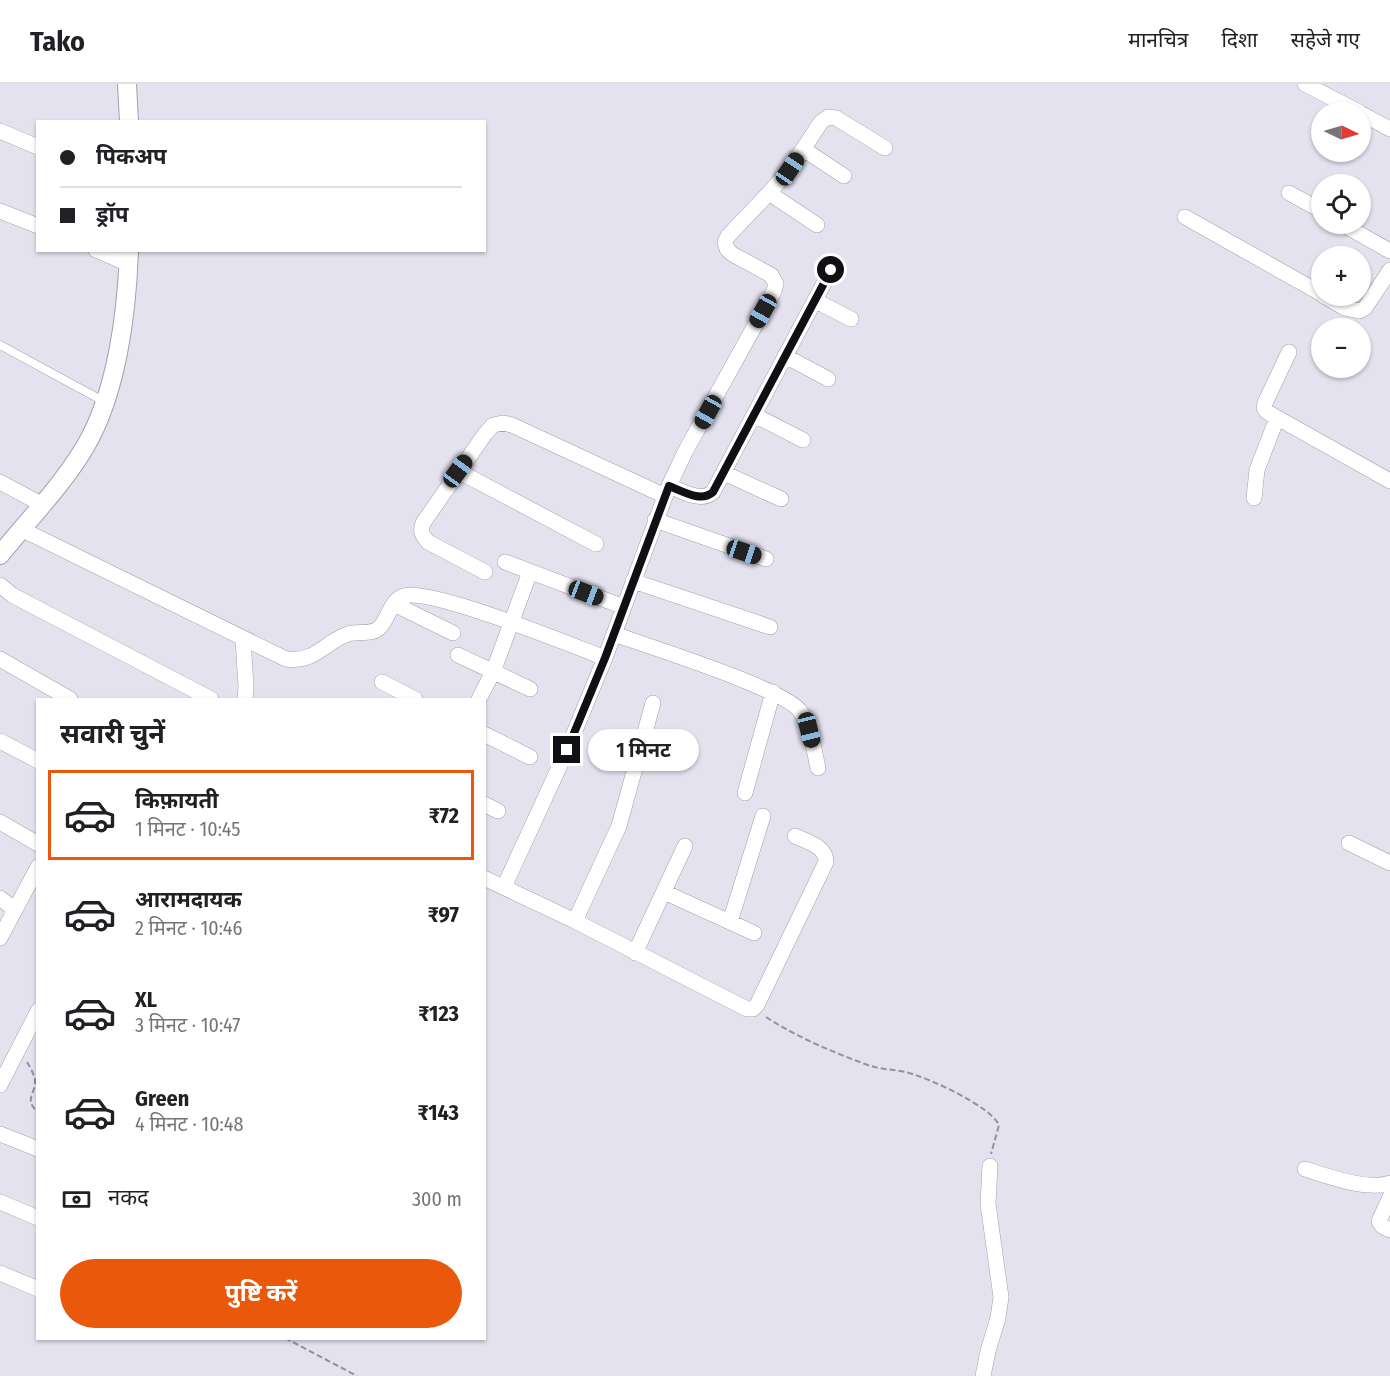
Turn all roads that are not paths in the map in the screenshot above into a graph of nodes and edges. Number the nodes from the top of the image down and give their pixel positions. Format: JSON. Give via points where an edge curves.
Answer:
{"nodes":[{"id":1,"x":127,"y":84,"type":"edge"},
{"id":2,"x":1305,"y":84,"type":"edge"},
{"id":3,"x":1339,"y":102,"type":"edge"},
{"id":4,"x":1371,"y":119,"type":"edge"},
{"id":5,"x":129,"y":120,"type":"edge"},
{"id":6,"x":1390,"y":129,"type":"edge"},
{"id":7,"x":0,"y":131,"type":"edge"},
{"id":8,"x":36,"y":146,"type":"edge"},
{"id":9,"x":885,"y":147,"type":"dead end"},
{"id":10,"x":803,"y":149,"type":"junction"},
{"id":11,"x":844,"y":176,"type":"dead end"},
{"id":12,"x":769,"y":193,"type":"junction"},
{"id":13,"x":1289,"y":193,"type":"dead end"},
{"id":14,"x":1311,"y":206,"type":"edge"},
{"id":15,"x":0,"y":211,"type":"edge"},
{"id":16,"x":1185,"y":217,"type":"dead end"},
{"id":17,"x":36,"y":225,"type":"edge"},
{"id":18,"x":817,"y":225,"type":"dead end"},
{"id":19,"x":1360,"y":234,"type":"edge"},
{"id":20,"x":1390,"y":251,"type":"edge"},
{"id":21,"x":105,"y":252,"type":"edge"},
{"id":22,"x":128,"y":257,"type":"edge"},
{"id":23,"x":831,"y":270,"type":"dead end"},
{"id":24,"x":1387,"y":280,"type":"edge"},
{"id":25,"x":1311,"y":288,"type":"edge"},
{"id":26,"x":1371,"y":300,"type":"edge"},
{"id":27,"x":816,"y":301,"type":"junction"},
{"id":28,"x":1342,"y":306,"type":"edge"},
{"id":29,"x":1367,"y":306,"type":"edge"},
{"id":30,"x":851,"y":319,"type":"dead end"},
{"id":31,"x":0,"y":345,"type":"edge"},
{"id":32,"x":1289,"y":352,"type":"dead end"},
{"id":33,"x":785,"y":356,"type":"junction"},
{"id":34,"x":828,"y":379,"type":"dead end"},
{"id":35,"x":105,"y":402,"type":"junction"},
{"id":36,"x":754,"y":416,"type":"junction"},
{"id":37,"x":1277,"y":418,"type":"junction"},
{"id":38,"x":803,"y":440,"type":"dead end"},
{"id":39,"x":458,"y":471,"type":"junction"},
{"id":40,"x":724,"y":473,"type":"junction"},
{"id":41,"x":1390,"y":481,"type":"edge"},
{"id":42,"x":0,"y":483,"type":"edge"},
{"id":43,"x":667,"y":491,"type":"junction"},
{"id":44,"x":1254,"y":498,"type":"dead end"},
{"id":45,"x":781,"y":499,"type":"dead end"},
{"id":46,"x":44,"y":505,"type":"junction"},
{"id":47,"x":655,"y":520,"type":"junction"},
{"id":48,"x":21,"y":529,"type":"junction"},
{"id":49,"x":596,"y":544,"type":"dead end"},
{"id":50,"x":0,"y":555,"type":"edge"},
{"id":51,"x":766,"y":559,"type":"dead end"},
{"id":52,"x":505,"y":562,"type":"dead end"},
{"id":53,"x":485,"y":572,"type":"dead end"},
{"id":54,"x":530,"y":572,"type":"junction"},
{"id":55,"x":633,"y":581,"type":"junction"},
{"id":56,"x":0,"y":585,"type":"edge"},
{"id":57,"x":394,"y":604,"type":"junction"},
{"id":58,"x":624,"y":607,"type":"junction"},
{"id":59,"x":511,"y":623,"type":"junction"},
{"id":60,"x":770,"y":627,"type":"dead end"},
{"id":61,"x":453,"y":633,"type":"dead end"},
{"id":62,"x":614,"y":634,"type":"junction"},
{"id":63,"x":243,"y":638,"type":"junction"},
{"id":64,"x":458,"y":655,"type":"dead end"},
{"id":65,"x":605,"y":658,"type":"junction"},
{"id":66,"x":2,"y":665,"type":"edge"},
{"id":67,"x":493,"y":672,"type":"junction"},
{"id":68,"x":382,"y":682,"type":"dead end"},
{"id":69,"x":530,"y":689,"type":"dead end"},
{"id":70,"x":773,"y":693,"type":"junction"},
{"id":71,"x":68,"y":698,"type":"edge"},
{"id":72,"x":209,"y":698,"type":"edge"},
{"id":73,"x":245,"y":698,"type":"edge"},
{"id":74,"x":413,"y":698,"type":"edge"},
{"id":75,"x":480,"y":698,"type":"edge"},
{"id":76,"x":653,"y":703,"type":"dead end"},
{"id":77,"x":486,"y":735,"type":"edge"},
{"id":78,"x":0,"y":741,"type":"edge"},
{"id":79,"x":530,"y":757,"type":"dead end"},
{"id":80,"x":36,"y":760,"type":"edge"},
{"id":81,"x":818,"y":768,"type":"dead end"},
{"id":82,"x":745,"y":793,"type":"dead end"},
{"id":83,"x":763,"y":816,"type":"dead end"},
{"id":84,"x":0,"y":822,"type":"edge"},
{"id":85,"x":795,"y":836,"type":"dead end"},
{"id":86,"x":36,"y":843,"type":"edge"},
{"id":87,"x":1349,"y":843,"type":"dead end"},
{"id":88,"x":686,"y":846,"type":"dead end"},
{"id":89,"x":1390,"y":863,"type":"edge"},
{"id":90,"x":36,"y":871,"type":"edge"},
{"id":91,"x":486,"y":879,"type":"edge"},
{"id":92,"x":504,"y":887,"type":"junction"},
{"id":93,"x":664,"y":892,"type":"junction"},
{"id":94,"x":0,"y":898,"type":"edge"},
{"id":95,"x":15,"y":909,"type":"junction"},
{"id":96,"x":575,"y":921,"type":"junction"},
{"id":97,"x":730,"y":922,"type":"junction"},
{"id":98,"x":754,"y":933,"type":"dead end"},
{"id":99,"x":0,"y":938,"type":"edge"},
{"id":100,"x":635,"y":952,"type":"junction"},
{"id":101,"x":36,"y":1015,"type":"edge"},
{"id":102,"x":0,"y":1085,"type":"edge"},
{"id":103,"x":0,"y":1134,"type":"edge"},
{"id":104,"x":36,"y":1148,"type":"edge"},
{"id":105,"x":990,"y":1166,"type":"dead end"},
{"id":106,"x":1305,"y":1169,"type":"dead end"},
{"id":107,"x":1390,"y":1183,"type":"edge"},
{"id":108,"x":1390,"y":1197,"type":"edge"},
{"id":109,"x":0,"y":1202,"type":"edge"},
{"id":110,"x":36,"y":1217,"type":"edge"},
{"id":111,"x":1390,"y":1230,"type":"edge"},
{"id":112,"x":0,"y":1274,"type":"edge"},
{"id":113,"x":36,"y":1288,"type":"edge"},
{"id":114,"x":983,"y":1376,"type":"edge"}],
"edges":[{"from":1,"to":5,"type":"street"},
{"from":2,"to":3,"type":"street"},
{"from":4,"to":6,"type":"street"},
{"from":7,"to":8,"type":"street"},
{"from":9,"to":10,"type":"street","via":[[828,117]]},
{"from":10,"to":11,"type":"street"},
{"from":10,"to":12,"type":"street"},
{"from":12,"to":18,"type":"street"},
{"from":12,"to":43,"type":"street","via":[[725,242],[732,254],[771,275],[776,284],[774,291]]},
{"from":13,"to":14,"type":"street"},
{"from":15,"to":17,"type":"street"},
{"from":16,"to":25,"type":"street"},
{"from":19,"to":20,"type":"street"},
{"from":21,"to":22,"type":"street"},
{"from":22,"to":35,"type":"street","via":[[126,305]]},
{"from":23,"to":27,"type":"street"},
{"from":24,"to":26,"type":"street"},
{"from":27,"to":30,"type":"street"},
{"from":27,"to":33,"type":"street"},
{"from":28,"to":29,"type":"street","via":[[1359,311]]},
{"from":31,"to":35,"type":"lane"},
{"from":32,"to":37,"type":"street","via":[[1264,408]]},
{"from":33,"to":34,"type":"street"},
{"from":33,"to":36,"type":"street"},
{"from":35,"to":46,"type":"street","via":[[87,445]]},
{"from":36,"to":38,"type":"street"},
{"from":36,"to":40,"type":"street"},
{"from":37,"to":41,"type":"street"},
{"from":37,"to":44,"type":"street","via":[[1257,470]]},
{"from":39,"to":43,"type":"street","via":[[493,425],[503,423]]},
{"from":39,"to":49,"type":"street"},
{"from":39,"to":53,"type":"street","via":[[421,530],[422,536]]},
{"from":40,"to":43,"type":"street","via":[[708,496]]},
{"from":40,"to":45,"type":"street"},
{"from":42,"to":46,"type":"street"},
{"from":43,"to":47,"type":"street"},
{"from":46,"to":48,"type":"street"},
{"from":47,"to":51,"type":"street"},
{"from":47,"to":55,"type":"street"},
{"from":48,"to":50,"type":"street"},
{"from":48,"to":63,"type":"street"},
{"from":52,"to":54,"type":"street"},
{"from":54,"to":58,"type":"street"},
{"from":54,"to":59,"type":"street"},
{"from":55,"to":58,"type":"street"},
{"from":55,"to":60,"type":"street"},
{"from":56,"to":72,"type":"street","via":[[12,595]]},
{"from":57,"to":59,"type":"street","via":[[405,595],[426,596]]},
{"from":57,"to":61,"type":"street"},
{"from":57,"to":63,"type":"street","via":[[373,632],[346,635],[302,659],[286,659]]},
{"from":58,"to":62,"type":"street"},
{"from":59,"to":65,"type":"street"},
{"from":59,"to":67,"type":"street"},
{"from":62,"to":65,"type":"street"},
{"from":62,"to":70,"type":"street"},
{"from":63,"to":73,"type":"street"},
{"from":64,"to":67,"type":"street"},
{"from":65,"to":92,"type":"street"},
{"from":66,"to":71,"type":"street"},
{"from":67,"to":69,"type":"street"},
{"from":67,"to":75,"type":"street"},
{"from":68,"to":74,"type":"street"},
{"from":70,"to":81,"type":"street","via":[[801,711]]},
{"from":70,"to":82,"type":"street"},
{"from":76,"to":96,"type":"street","via":[[619,826]]},
{"from":77,"to":79,"type":"street"},
{"from":78,"to":80,"type":"street"},
{"from":83,"to":97,"type":"street"},
{"from":84,"to":86,"type":"street"},
{"from":85,"to":100,"type":"street","via":[[822,849],[826,862],[753,1009]]},
{"from":87,"to":89,"type":"street"},
{"from":88,"to":93,"type":"street"},
{"from":90,"to":95,"type":"street"},
{"from":91,"to":92,"type":"street"},
{"from":92,"to":96,"type":"street"},
{"from":93,"to":97,"type":"street"},
{"from":93,"to":100,"type":"street"},
{"from":94,"to":95,"type":"street"},
{"from":95,"to":99,"type":"street"},
{"from":96,"to":100,"type":"street"},
{"from":97,"to":98,"type":"street"},
{"from":101,"to":102,"type":"street"},
{"from":103,"to":104,"type":"street"},
{"from":105,"to":114,"type":"street","via":[[988,1204],[1001,1297]]},
{"from":106,"to":107,"type":"street","via":[[1376,1186]]},
{"from":108,"to":111,"type":"street","via":[[1379,1221]]},
{"from":109,"to":110,"type":"street"},
{"from":112,"to":113,"type":"street"}]}
